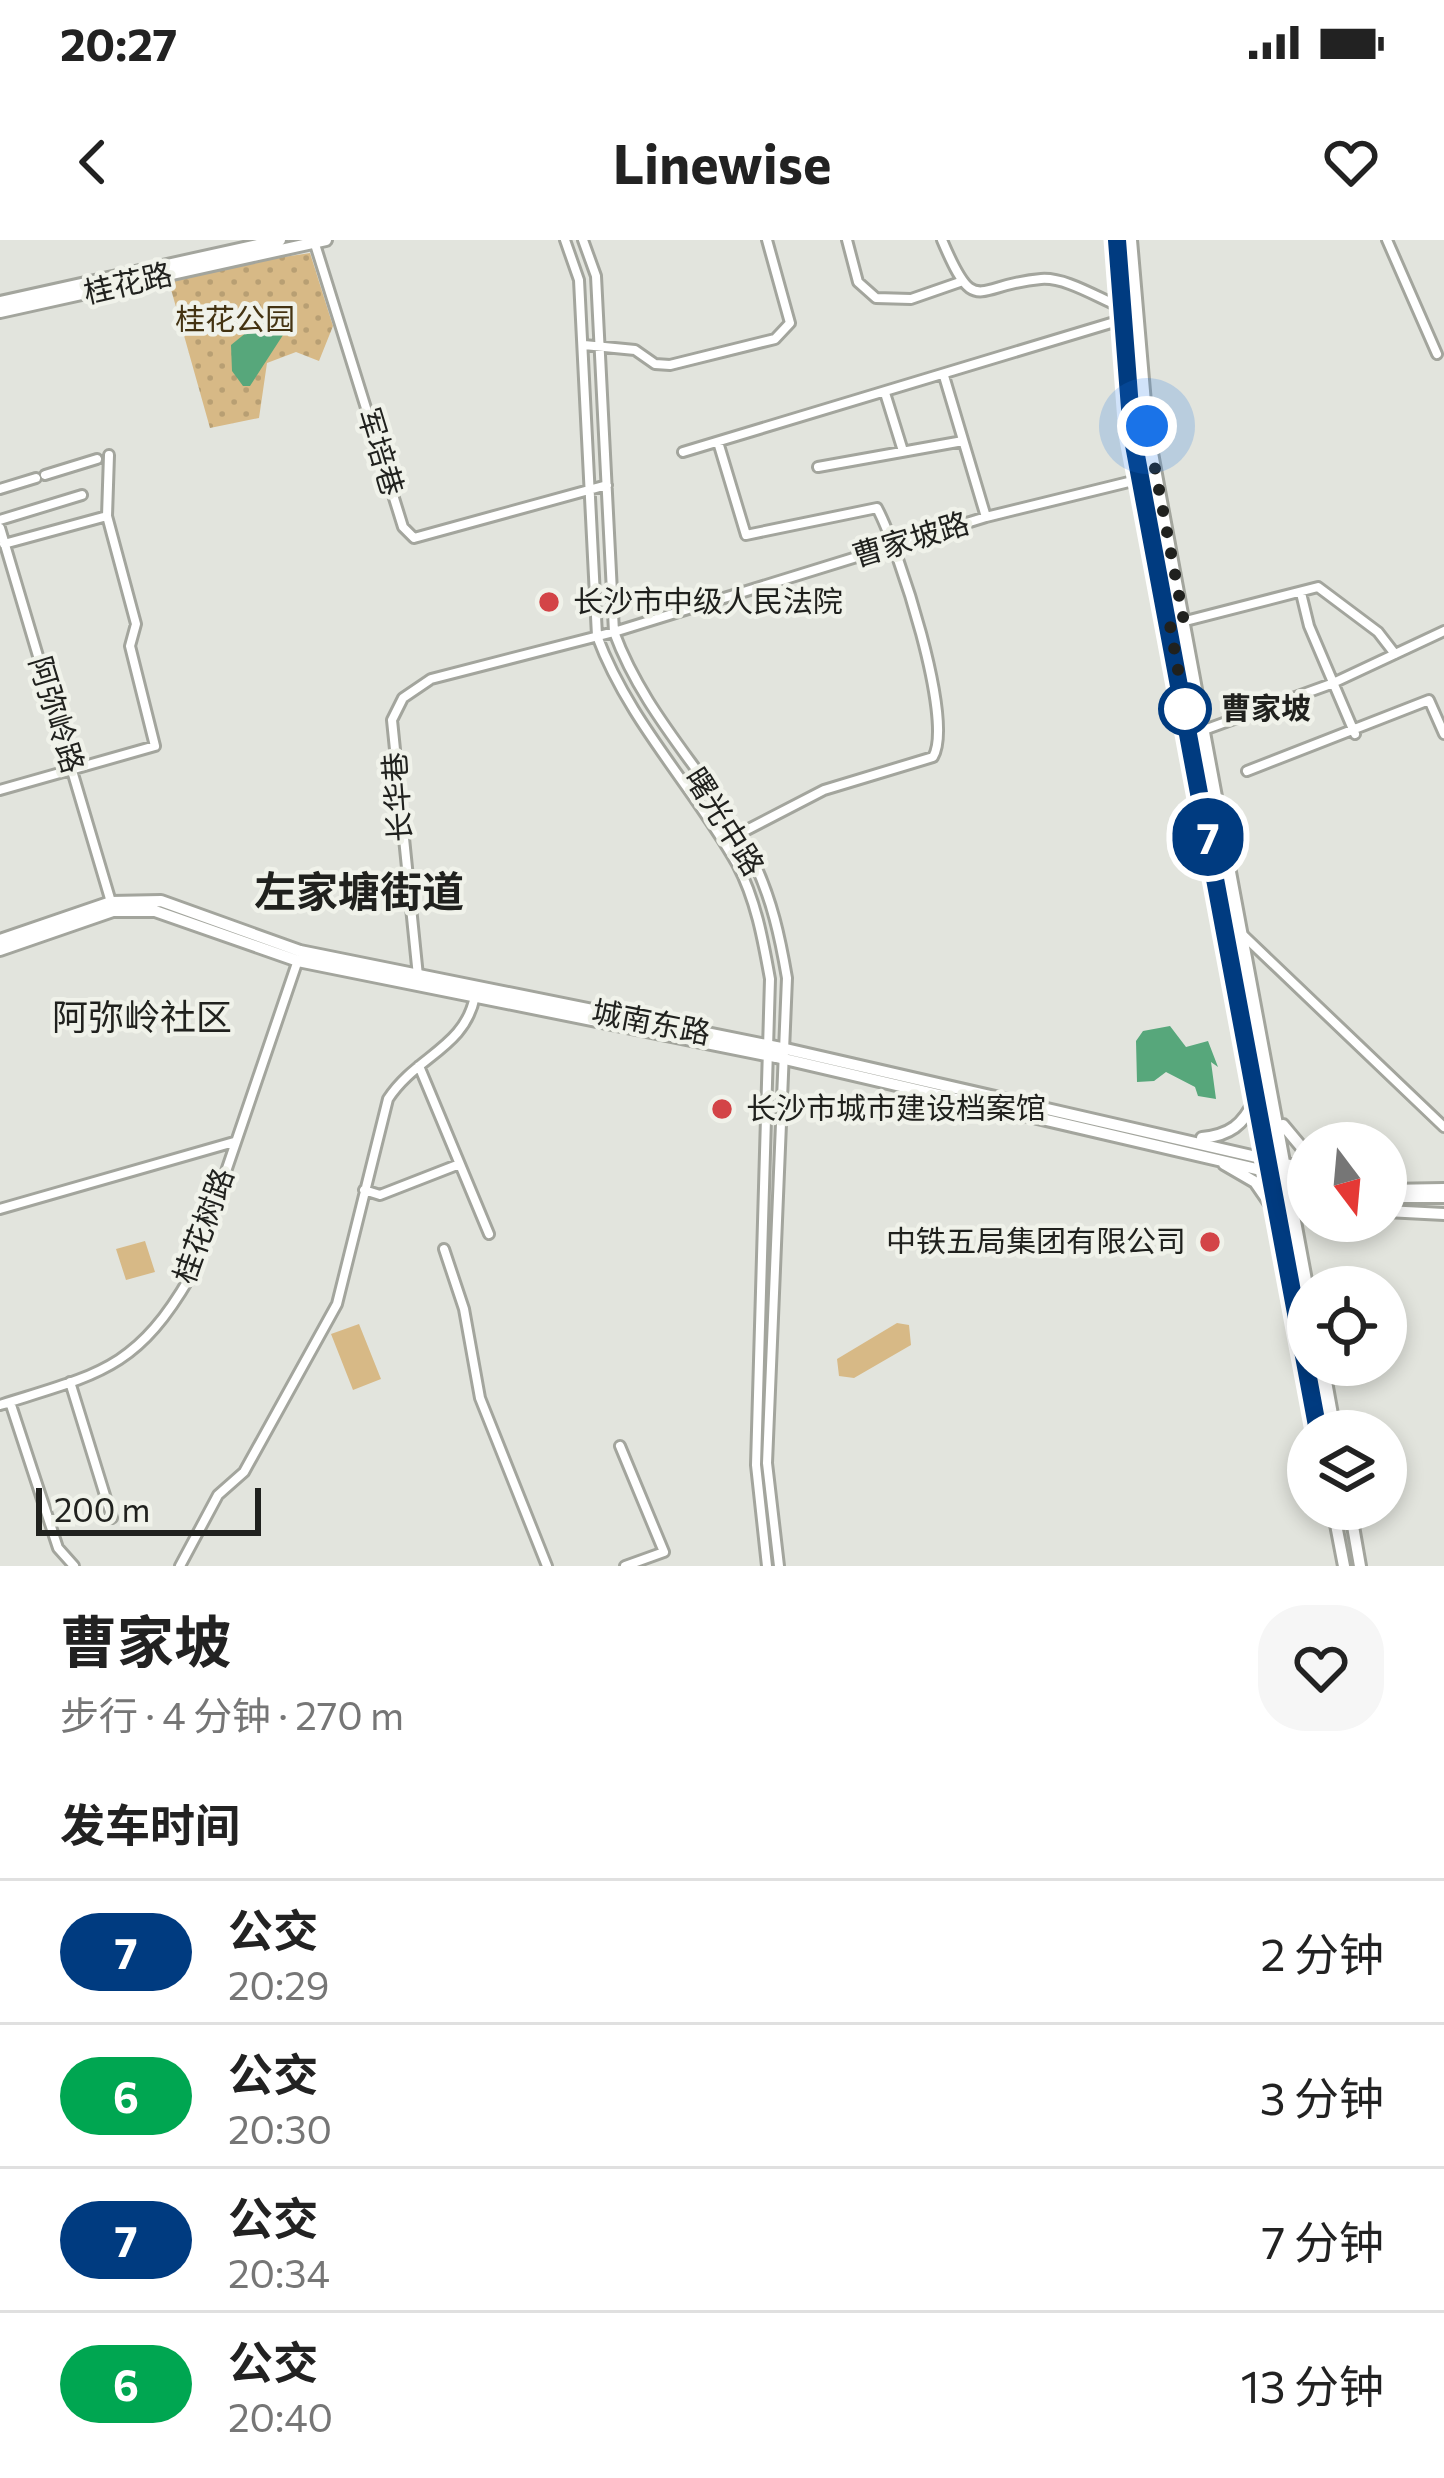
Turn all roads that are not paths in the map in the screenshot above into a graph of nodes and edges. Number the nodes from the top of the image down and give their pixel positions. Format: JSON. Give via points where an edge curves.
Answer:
{"nodes":[{"id":1,"x":280,"y":240,"type":"edge"},
{"id":2,"x":565,"y":240,"type":"edge"},
{"id":3,"x":583,"y":240,"type":"edge"},
{"id":4,"x":767,"y":240,"type":"edge"},
{"id":5,"x":847,"y":240,"type":"edge"},
{"id":6,"x":942,"y":240,"type":"edge"},
{"id":7,"x":1117,"y":240,"type":"edge"},
{"id":8,"x":1131,"y":240,"type":"edge"},
{"id":9,"x":1387,"y":240,"type":"edge"},
{"id":10,"x":318,"y":241,"type":"edge"},
{"id":11,"x":960,"y":282,"type":"junction"},
{"id":12,"x":0,"y":302,"type":"edge"},
{"id":13,"x":0,"y":312,"type":"edge"},
{"id":14,"x":1121,"y":314,"type":"junction"},
{"id":15,"x":584,"y":345,"type":"junction"},
{"id":16,"x":601,"y":346,"type":"junction"},
{"id":17,"x":1437,"y":354,"type":"dead end"},
{"id":18,"x":944,"y":376,"type":"junction"},
{"id":19,"x":885,"y":393,"type":"junction"},
{"id":20,"x":963,"y":441,"type":"junction"},
{"id":21,"x":718,"y":442,"type":"junction"},
{"id":22,"x":903,"y":451,"type":"junction"},
{"id":23,"x":683,"y":452,"type":"dead end"},
{"id":24,"x":109,"y":455,"type":"dead end"},
{"id":25,"x":97,"y":459,"type":"dead end"},
{"id":26,"x":818,"y":467,"type":"dead end"},
{"id":27,"x":1141,"y":479,"type":"junction"},
{"id":28,"x":607,"y":485,"type":"junction"},
{"id":29,"x":107,"y":487,"type":"junction"},
{"id":30,"x":0,"y":489,"type":"edge"},
{"id":31,"x":590,"y":490,"type":"junction"},
{"id":32,"x":107,"y":516,"type":"junction"},
{"id":33,"x":986,"y":517,"type":"junction"},
{"id":34,"x":0,"y":524,"type":"edge"},
{"id":35,"x":2,"y":545,"type":"edge"},
{"id":36,"x":893,"y":545,"type":"junction"},
{"id":37,"x":1301,"y":593,"type":"junction"},
{"id":38,"x":1184,"y":622,"type":"junction"},
{"id":39,"x":1170,"y":625,"type":"junction"},
{"id":40,"x":1444,"y":631,"type":"edge"},
{"id":41,"x":614,"y":632,"type":"junction"},
{"id":42,"x":597,"y":636,"type":"junction"},
{"id":43,"x":1395,"y":654,"type":"junction"},
{"id":44,"x":1331,"y":684,"type":"junction"},
{"id":45,"x":1204,"y":730,"type":"junction"},
{"id":46,"x":1354,"y":734,"type":"junction"},
{"id":47,"x":1444,"y":734,"type":"edge"},
{"id":48,"x":73,"y":770,"type":"junction"},
{"id":49,"x":1247,"y":771,"type":"dead end"},
{"id":50,"x":0,"y":790,"type":"edge"},
{"id":51,"x":737,"y":836,"type":"junction"},
{"id":52,"x":111,"y":902,"type":"junction"},
{"id":53,"x":1244,"y":936,"type":"junction"},
{"id":54,"x":0,"y":940,"type":"edge"},
{"id":55,"x":0,"y":950,"type":"edge"},
{"id":56,"x":299,"y":956,"type":"junction"},
{"id":57,"x":418,"y":976,"type":"junction"},
{"id":58,"x":475,"y":996,"type":"junction"},
{"id":59,"x":769,"y":1051,"type":"junction"},
{"id":60,"x":785,"y":1054,"type":"junction"},
{"id":61,"x":419,"y":1066,"type":"junction"},
{"id":62,"x":1257,"y":1096,"type":"junction"},
{"id":63,"x":1278,"y":1117,"type":"junction"},
{"id":64,"x":1444,"y":1127,"type":"edge"},
{"id":65,"x":1287,"y":1128,"type":"edge"},
{"id":66,"x":1189,"y":1140,"type":"junction"},
{"id":67,"x":235,"y":1141,"type":"junction"},
{"id":68,"x":1268,"y":1156,"type":"junction"},
{"id":69,"x":1216,"y":1159,"type":"junction"},
{"id":70,"x":1287,"y":1163,"type":"edge"},
{"id":71,"x":458,"y":1165,"type":"junction"},
{"id":72,"x":1287,"y":1167,"type":"edge"},
{"id":73,"x":1287,"y":1168,"type":"edge"},
{"id":74,"x":1271,"y":1172,"type":"junction"},
{"id":75,"x":364,"y":1190,"type":"junction"},
{"id":76,"x":1444,"y":1197,"type":"edge"},
{"id":77,"x":1407,"y":1199,"type":"edge"},
{"id":78,"x":1407,"y":1205,"type":"edge"},
{"id":79,"x":0,"y":1208,"type":"edge"},
{"id":80,"x":1444,"y":1214,"type":"edge"},
{"id":81,"x":1279,"y":1216,"type":"junction"},
{"id":82,"x":489,"y":1234,"type":"dead end"},
{"id":83,"x":1299,"y":1242,"type":"edge"},
{"id":84,"x":1302,"y":1242,"type":"edge"},
{"id":85,"x":444,"y":1249,"type":"dead end"},
{"id":86,"x":1300,"y":1251,"type":"junction"},
{"id":87,"x":1303,"y":1266,"type":"edge"},
{"id":88,"x":70,"y":1382,"type":"junction"},
{"id":89,"x":5,"y":1403,"type":"edge"},
{"id":90,"x":1314,"y":1410,"type":"edge"},
{"id":91,"x":620,"y":1446,"type":"dead end"},
{"id":92,"x":112,"y":1518,"type":"dead end"},
{"id":93,"x":1337,"y":1530,"type":"edge"},
{"id":94,"x":1354,"y":1530,"type":"edge"},
{"id":95,"x":68,"y":1564,"type":"edge"},
{"id":96,"x":180,"y":1566,"type":"edge"},
{"id":97,"x":547,"y":1566,"type":"edge"},
{"id":98,"x":625,"y":1566,"type":"edge"},
{"id":99,"x":767,"y":1566,"type":"edge"},
{"id":100,"x":779,"y":1566,"type":"edge"},
{"id":101,"x":1344,"y":1566,"type":"edge"},
{"id":102,"x":1360,"y":1566,"type":"edge"}],
"edges":[{"from":1,"to":12,"type":"main road","name":"桂花路"},
{"from":2,"to":15,"type":"street","name":"曙光中路","via":[[579,280]]},
{"from":3,"to":16,"type":"street","name":"曙光中路","via":[[596,276]]},
{"from":4,"to":16,"type":"street","via":[[789,309],[790,323],[775,339],[670,365]]},
{"from":5,"to":11,"type":"street","via":[[858,282],[876,298],[911,299]]},
{"from":6,"to":11,"type":"street"},
{"from":7,"to":14,"type":"main road"},
{"from":8,"to":38,"type":"main road","via":[[1147,426]]},
{"from":9,"to":17,"type":"street"},
{"from":10,"to":13,"type":"main road","name":"桂花路"},
{"from":10,"to":31,"type":"street","name":"军培巷","via":[[403,527],[414,538]]},
{"from":11,"to":14,"type":"street","via":[[985,293],[1045,278]]},
{"from":14,"to":18,"type":"street"},
{"from":14,"to":27,"type":"main road"},
{"from":15,"to":16,"type":"street"},
{"from":15,"to":31,"type":"street","name":"曙光中路"},
{"from":16,"to":28,"type":"street","name":"曙光中路"},
{"from":18,"to":19,"type":"street"},
{"from":18,"to":20,"type":"street"},
{"from":19,"to":21,"type":"street"},
{"from":19,"to":22,"type":"street"},
{"from":20,"to":22,"type":"street"},
{"from":20,"to":33,"type":"street"},
{"from":21,"to":23,"type":"street"},
{"from":21,"to":36,"type":"street","via":[[746,535],[869,507],[878,508]]},
{"from":22,"to":26,"type":"street"},
{"from":24,"to":29,"type":"street"},
{"from":25,"to":30,"type":"street"},
{"from":27,"to":33,"type":"street","name":"曹家坡路"},
{"from":27,"to":39,"type":"main road"},
{"from":28,"to":31,"type":"street","name":"军培巷"},
{"from":28,"to":41,"type":"street","name":"曙光中路"},
{"from":29,"to":32,"type":"street"},
{"from":29,"to":34,"type":"street"},
{"from":31,"to":42,"type":"street","name":"曙光中路"},
{"from":32,"to":35,"type":"street"},
{"from":32,"to":48,"type":"street","via":[[136,624],[130,646],[155,746]]},
{"from":33,"to":36,"type":"street","name":"曹家坡路"},
{"from":34,"to":35,"type":"street","name":"阿弥岭路"},
{"from":35,"to":48,"type":"street","name":"阿弥岭路"},
{"from":36,"to":41,"type":"street","name":"曹家坡路"},
{"from":36,"to":51,"type":"street","via":[[938,693],[937,752],[824,790]]},
{"from":37,"to":38,"type":"street"},
{"from":37,"to":43,"type":"street","via":[[1318,587]]},
{"from":37,"to":44,"type":"street"},
{"from":38,"to":39,"type":"street"},
{"from":38,"to":45,"type":"main road"},
{"from":39,"to":62,"type":"main road"},
{"from":40,"to":43,"type":"street"},
{"from":41,"to":42,"type":"street","name":"长华巷"},
{"from":41,"to":51,"type":"street","name":"曙光中路","via":[[630,675]]},
{"from":42,"to":57,"type":"street","name":"长华巷","via":[[430,679],[403,698],[392,720]]},
{"from":42,"to":59,"type":"street","name":"曙光中路","via":[[614,682],[737,866],[767,960]]},
{"from":43,"to":44,"type":"street"},
{"from":44,"to":45,"type":"street"},
{"from":44,"to":46,"type":"street"},
{"from":45,"to":53,"type":"main road"},
{"from":46,"to":47,"type":"street","via":[[1429,700]]},
{"from":46,"to":49,"type":"street"},
{"from":48,"to":50,"type":"street"},
{"from":48,"to":52,"type":"street","name":"阿弥岭路"},
{"from":51,"to":60,"type":"street","name":"曙光中路","via":[[776,917],[787,978]]},
{"from":52,"to":54,"type":"main road","name":"城南东路"},
{"from":52,"to":56,"type":"main road","name":"城南东路","via":[[181,905]]},
{"from":53,"to":63,"type":"main road"},
{"from":53,"to":64,"type":"street"},
{"from":55,"to":56,"type":"main road","name":"城南东路","via":[[113,911],[140,910]]},
{"from":56,"to":57,"type":"main road","name":"城南东路"},
{"from":56,"to":58,"type":"main road","name":"城南东路"},
{"from":56,"to":67,"type":"street","name":"桂花树路"},
{"from":57,"to":59,"type":"main road","name":"城南东路"},
{"from":58,"to":59,"type":"main road","name":"城南东路"},
{"from":58,"to":61,"type":"street","via":[[470,1024]]},
{"from":59,"to":60,"type":"main road","name":"城南东路"},
{"from":59,"to":99,"type":"street","name":"曙光中路","via":[[756,1465]]},
{"from":60,"to":66,"type":"main road","name":"城南东路"},
{"from":60,"to":69,"type":"main road","name":"城南东路"},
{"from":60,"to":100,"type":"street","name":"曙光中路","via":[[767,1463]]},
{"from":61,"to":71,"type":"street"},
{"from":61,"to":75,"type":"street","via":[[388,1099]]},
{"from":62,"to":66,"type":"main road","via":[[1226,1135]]},
{"from":62,"to":68,"type":"main road"},
{"from":63,"to":65,"type":"main road"},
{"from":63,"to":70,"type":"main road"},
{"from":66,"to":68,"type":"main road","name":"城南东路"},
{"from":67,"to":79,"type":"street"},
{"from":67,"to":88,"type":"street","name":"桂花树路","via":[[190,1277],[162,1324],[126,1359]]},
{"from":68,"to":72,"type":"main road","name":"城南东路"},
{"from":68,"to":74,"type":"main road"},
{"from":69,"to":74,"type":"main road","name":"城南东路"},
{"from":69,"to":81,"type":"main road","via":[[1255,1183]]},
{"from":71,"to":75,"type":"street","via":[[380,1195]]},
{"from":71,"to":82,"type":"street"},
{"from":73,"to":74,"type":"main road","name":"城南东路"},
{"from":74,"to":81,"type":"main road"},
{"from":75,"to":96,"type":"street","via":[[337,1304],[244,1472],[218,1495]]},
{"from":76,"to":77,"type":"main road"},
{"from":78,"to":80,"type":"main road"},
{"from":81,"to":90,"type":"main road"},
{"from":83,"to":86,"type":"main road"},
{"from":84,"to":86,"type":"main road"},
{"from":85,"to":97,"type":"street","via":[[480,1398]]},
{"from":86,"to":87,"type":"main road"},
{"from":88,"to":89,"type":"street","name":"桂花树路"},
{"from":88,"to":92,"type":"street"},
{"from":89,"to":95,"type":"street"},
{"from":91,"to":98,"type":"street","via":[[664,1552]]},
{"from":93,"to":101,"type":"main road"},
{"from":94,"to":102,"type":"main road"}]}
